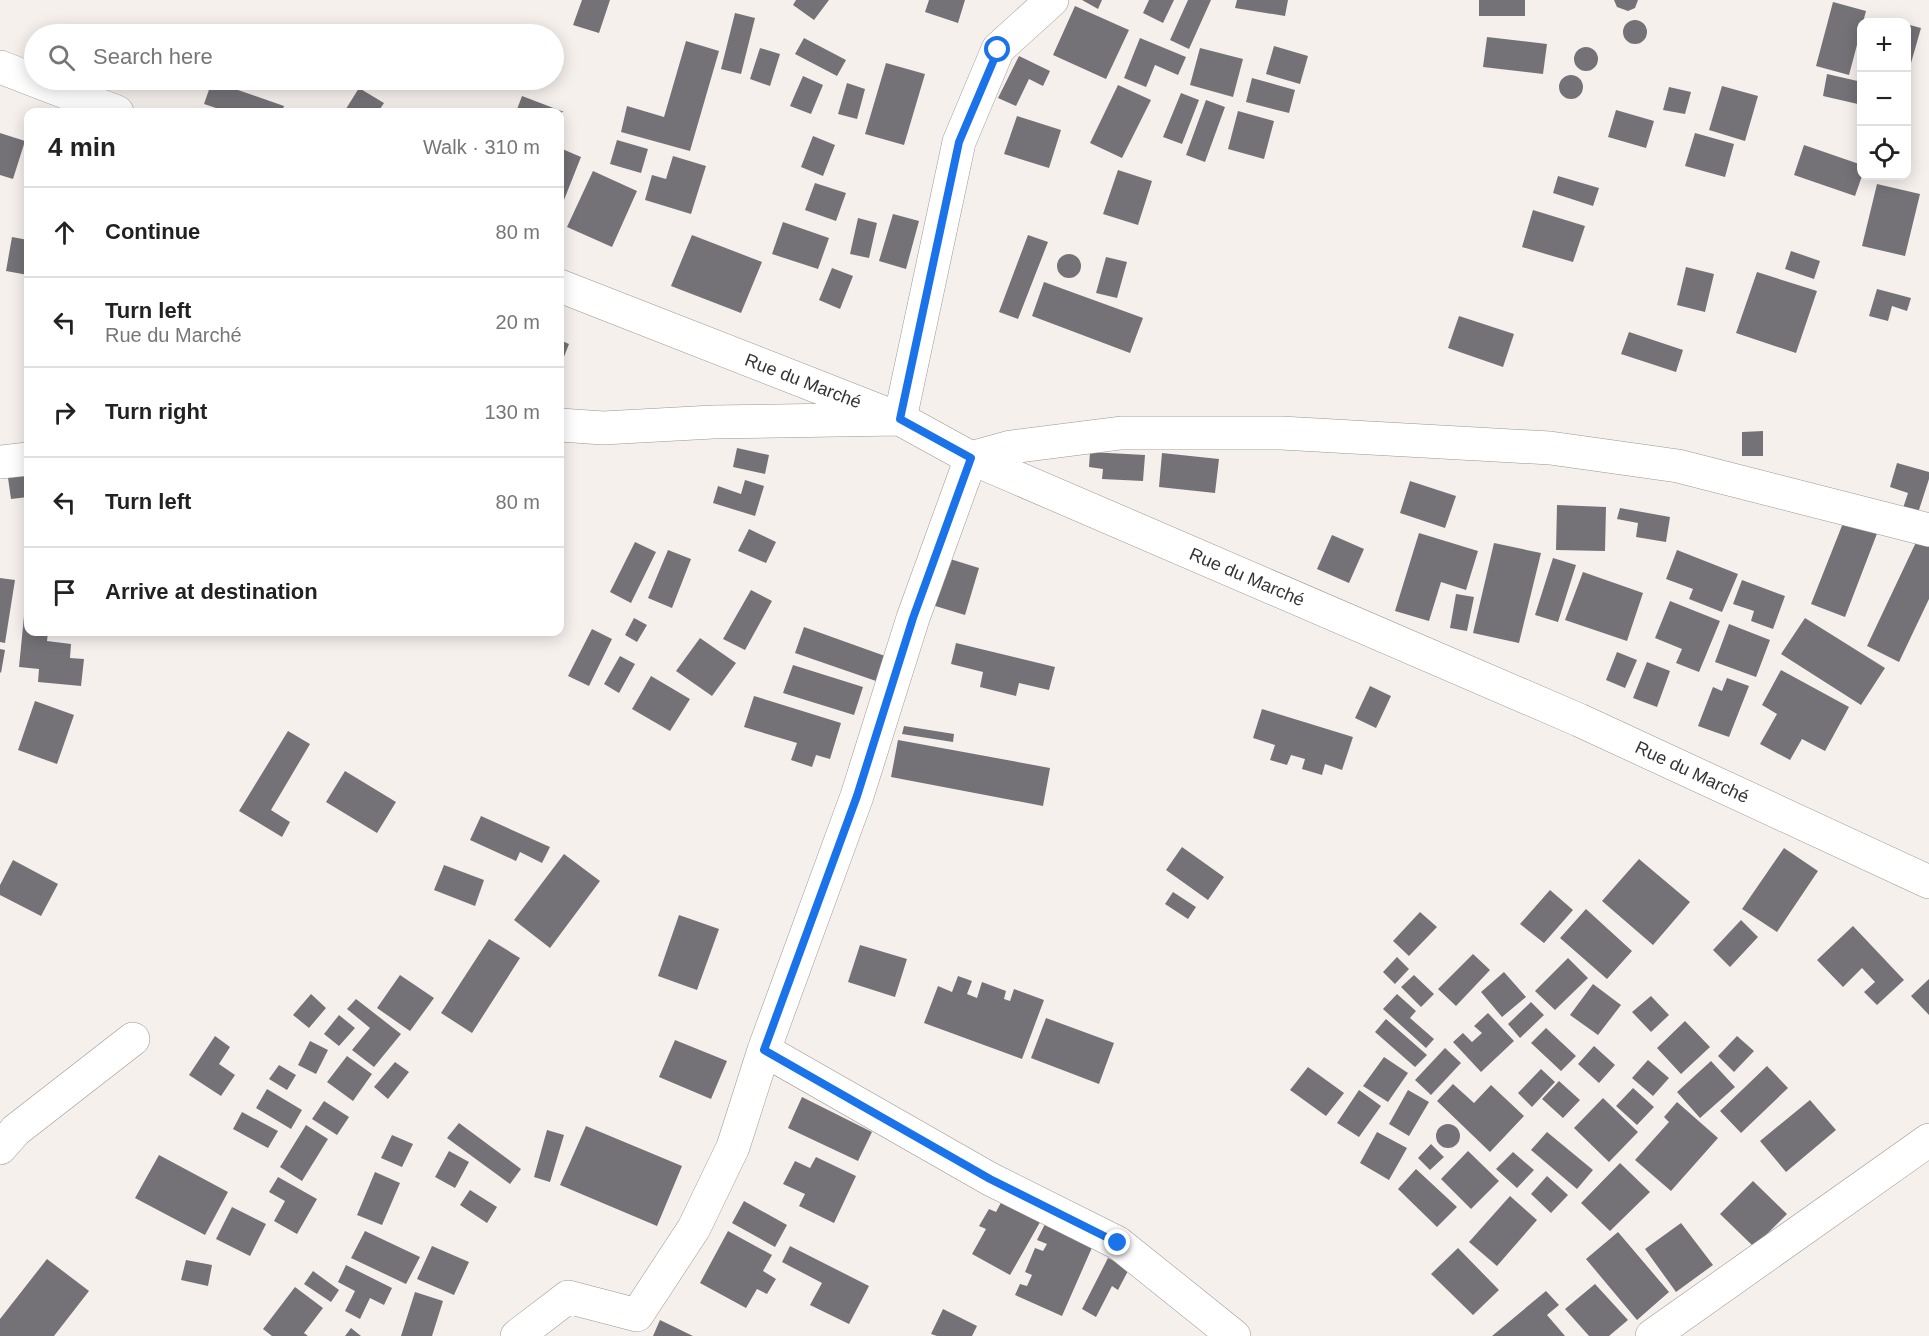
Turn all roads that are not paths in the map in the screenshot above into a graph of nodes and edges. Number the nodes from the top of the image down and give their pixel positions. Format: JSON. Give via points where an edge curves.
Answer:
{"nodes":[{"id":1,"x":1052,"y":0,"type":"edge"},
{"id":2,"x":0,"y":67,"type":"edge"},
{"id":3,"x":24,"y":76,"type":"edge"},
{"id":4,"x":60,"y":90,"type":"edge"},
{"id":5,"x":107,"y":108,"type":"edge"},
{"id":6,"x":564,"y":288,"type":"edge"},
{"id":7,"x":900,"y":419,"type":"junction"},
{"id":8,"x":564,"y":425,"type":"edge"},
{"id":9,"x":971,"y":458,"type":"junction"},
{"id":10,"x":24,"y":459,"type":"edge"},
{"id":11,"x":0,"y":462,"type":"edge"},
{"id":12,"x":1929,"y":530,"type":"edge"},
{"id":13,"x":1929,"y":882,"type":"edge"},
{"id":14,"x":133,"y":1039,"type":"dead end"},
{"id":15,"x":764,"y":1050,"type":"junction"},
{"id":16,"x":1929,"y":1140,"type":"edge"},
{"id":17,"x":0,"y":1148,"type":"edge"},
{"id":18,"x":518,"y":1336,"type":"edge"},
{"id":19,"x":1234,"y":1336,"type":"edge"},
{"id":20,"x":1652,"y":1336,"type":"edge"}],
"edges":[{"from":1,"to":7,"type":"street","via":[[998,50],[959,142]]},
{"from":2,"to":3,"type":"street"},
{"from":4,"to":5,"type":"street"},
{"from":6,"to":7,"type":"street","name":"Rue du Marché"},
{"from":7,"to":8,"type":"street","via":[[603,428]]},
{"from":7,"to":9,"type":"street","name":"Rue du Marché"},
{"from":9,"to":12,"type":"street","via":[[1011,447],[1121,433],[1281,433],[1550,448],[1678,466]]},
{"from":9,"to":13,"type":"street","name":"Rue du Marché","via":[[1579,720]]},
{"from":9,"to":15,"type":"street","via":[[913,618],[857,796]]},
{"from":10,"to":11,"type":"street"},
{"from":14,"to":17,"type":"street","via":[[16,1130]]},
{"from":15,"to":18,"type":"street","via":[[733,1147],[694,1228],[637,1315],[568,1297]]},
{"from":15,"to":19,"type":"street","via":[[990,1179],[1118,1243]]},
{"from":16,"to":20,"type":"street"}]}
